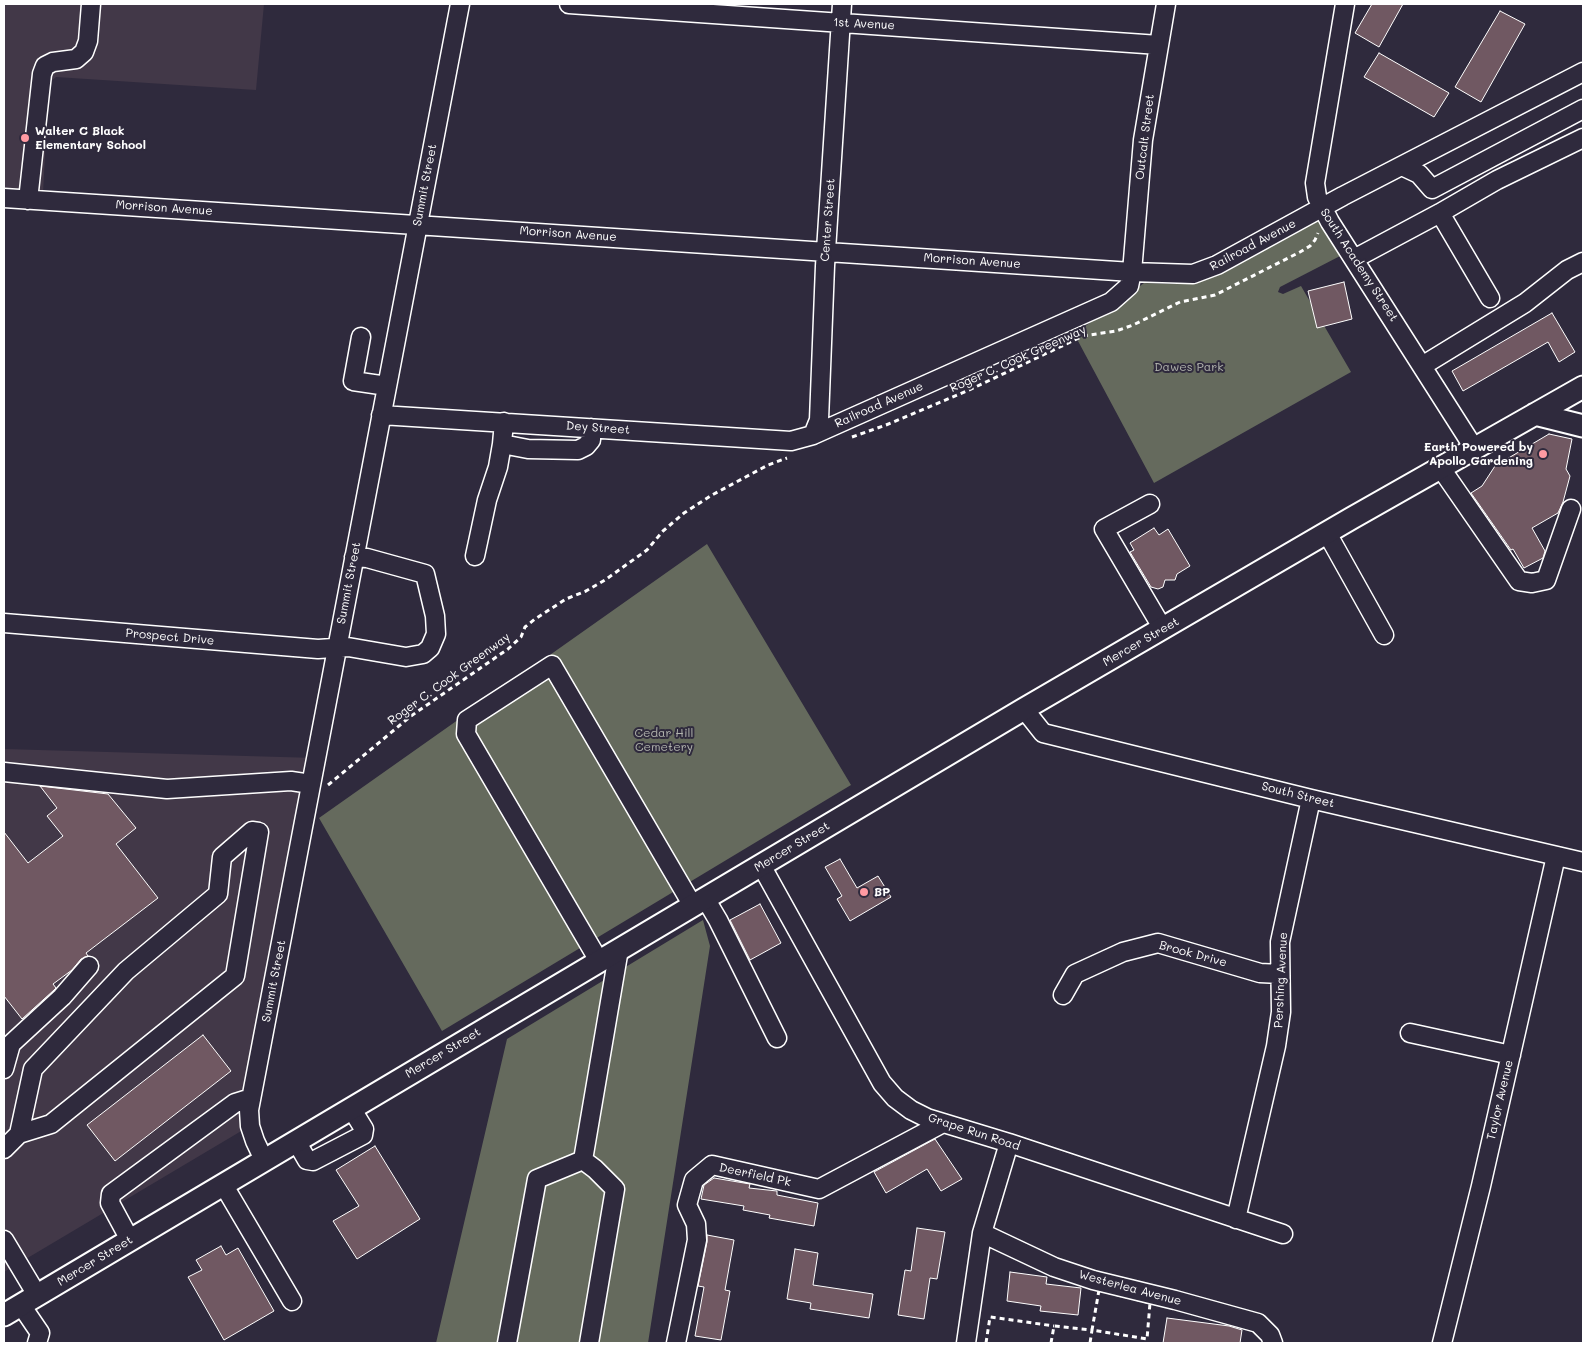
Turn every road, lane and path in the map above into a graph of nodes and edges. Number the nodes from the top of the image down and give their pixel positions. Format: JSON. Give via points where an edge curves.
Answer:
{"nodes":[{"id":1,"x":91,"y":4,"type":"edge"},
{"id":2,"x":460,"y":4,"type":"edge"},
{"id":3,"x":568,"y":4,"type":"edge"},
{"id":4,"x":842,"y":4,"type":"edge"},
{"id":5,"x":1166,"y":4,"type":"edge"},
{"id":6,"x":1345,"y":4,"type":"edge"},
{"id":7,"x":841,"y":23,"type":"junction"},
{"id":8,"x":1159,"y":44,"type":"junction"},
{"id":9,"x":1583,"y":72,"type":"edge"},
{"id":10,"x":1583,"y":108,"type":"edge"},
{"id":11,"x":1583,"y":138,"type":"edge"},
{"id":12,"x":1402,"y":166,"type":"junction"},
{"id":13,"x":4,"y":198,"type":"edge"},
{"id":14,"x":28,"y":200,"type":"junction"},
{"id":15,"x":1322,"y":208,"type":"junction"},
{"id":16,"x":1440,"y":213,"type":"junction"},
{"id":17,"x":417,"y":224,"type":"junction"},
{"id":18,"x":1319,"y":230,"type":"dead end"},
{"id":19,"x":826,"y":252,"type":"junction"},
{"id":20,"x":1354,"y":259,"type":"junction"},
{"id":21,"x":1583,"y":262,"type":"edge"},
{"id":22,"x":1132,"y":272,"type":"junction"},
{"id":23,"x":1490,"y":298,"type":"dead end"},
{"id":24,"x":361,"y":337,"type":"dead end"},
{"id":25,"x":1422,"y":366,"type":"junction"},
{"id":26,"x":387,"y":386,"type":"junction"},
{"id":27,"x":1583,"y":387,"type":"edge"},
{"id":28,"x":1535,"y":414,"type":"junction"},
{"id":29,"x":381,"y":415,"type":"junction"},
{"id":30,"x":504,"y":422,"type":"junction"},
{"id":31,"x":1583,"y":426,"type":"edge"},
{"id":32,"x":592,"y":428,"type":"junction"},
{"id":33,"x":813,"y":435,"type":"junction"},
{"id":34,"x":844,"y":440,"type":"dead end"},
{"id":35,"x":502,"y":444,"type":"junction"},
{"id":36,"x":1474,"y":448,"type":"junction"},
{"id":37,"x":792,"y":456,"type":"dead end"},
{"id":38,"x":1440,"y":467,"type":"junction"},
{"id":39,"x":1150,"y":504,"type":"dead end"},
{"id":40,"x":1571,"y":509,"type":"dead end"},
{"id":41,"x":1327,"y":533,"type":"junction"},
{"id":42,"x":475,"y":556,"type":"dead end"},
{"id":43,"x":354,"y":557,"type":"junction"},
{"id":44,"x":4,"y":623,"type":"edge"},
{"id":45,"x":1163,"y":629,"type":"junction"},
{"id":46,"x":1384,"y":635,"type":"dead end"},
{"id":47,"x":337,"y":648,"type":"junction"},
{"id":48,"x":1024,"y":709,"type":"junction"},
{"id":49,"x":4,"y":772,"type":"edge"},
{"id":50,"x":310,"y":791,"type":"junction"},
{"id":51,"x":1312,"y":799,"type":"junction"},
{"id":52,"x":1556,"y":856,"type":"junction"},
{"id":53,"x":1583,"y":862,"type":"edge"},
{"id":54,"x":761,"y":865,"type":"junction"},
{"id":55,"x":699,"y":902,"type":"junction"},
{"id":56,"x":619,"y":949,"type":"junction"},
{"id":57,"x":599,"y":961,"type":"junction"},
{"id":58,"x":89,"y":966,"type":"dead end"},
{"id":59,"x":1280,"y":974,"type":"junction"},
{"id":60,"x":1063,"y":995,"type":"dead end"},
{"id":61,"x":1410,"y":1033,"type":"dead end"},
{"id":62,"x":777,"y":1038,"type":"dead end"},
{"id":63,"x":1511,"y":1054,"type":"junction"},
{"id":64,"x":4,"y":1069,"type":"edge"},
{"id":65,"x":251,"y":1098,"type":"junction"},
{"id":66,"x":350,"y":1108,"type":"junction"},
{"id":67,"x":943,"y":1123,"type":"junction"},
{"id":68,"x":19,"y":1134,"type":"junction"},
{"id":69,"x":296,"y":1141,"type":"junction"},
{"id":70,"x":1009,"y":1143,"type":"junction"},
{"id":71,"x":4,"y":1148,"type":"edge"},
{"id":72,"x":264,"y":1160,"type":"junction"},
{"id":73,"x":583,"y":1160,"type":"junction"},
{"id":74,"x":223,"y":1184,"type":"junction"},
{"id":75,"x":1236,"y":1219,"type":"junction"},
{"id":76,"x":982,"y":1233,"type":"junction"},
{"id":77,"x":1283,"y":1234,"type":"dead end"},
{"id":78,"x":4,"y":1240,"type":"edge"},
{"id":79,"x":130,"y":1240,"type":"junction"},
{"id":80,"x":292,"y":1301,"type":"dead end"},
{"id":81,"x":20,"y":1305,"type":"edge"},
{"id":82,"x":1054,"y":1326,"type":"junction"},
{"id":83,"x":1092,"y":1330,"type":"junction"},
{"id":84,"x":1147,"y":1338,"type":"junction"},
{"id":85,"x":37,"y":1343,"type":"edge"},
{"id":86,"x":507,"y":1343,"type":"edge"},
{"id":87,"x":589,"y":1343,"type":"edge"},
{"id":88,"x":676,"y":1343,"type":"edge"},
{"id":89,"x":966,"y":1343,"type":"edge"},
{"id":90,"x":986,"y":1343,"type":"edge"},
{"id":91,"x":1051,"y":1343,"type":"edge"},
{"id":92,"x":1090,"y":1343,"type":"edge"},
{"id":93,"x":1147,"y":1343,"type":"edge"},
{"id":94,"x":1273,"y":1343,"type":"edge"},
{"id":95,"x":1442,"y":1343,"type":"edge"}],
"edges":[{"from":1,"to":14,"type":"street","via":[[84,52],[76,59],[45,66],[42,74]]},
{"from":2,"to":17,"type":"street","name":"Summit Street"},
{"from":3,"to":7,"type":"street","name":"1st Avenue"},
{"from":4,"to":7,"type":"street","name":"Center Street"},
{"from":5,"to":8,"type":"street","name":"Outcalt Street"},
{"from":6,"to":15,"type":"street","name":"South Academy Street","via":[[1315,183],[1316,196]]},
{"from":7,"to":8,"type":"street","name":"1st Avenue"},
{"from":7,"to":19,"type":"street","name":"Center Street"},
{"from":8,"to":22,"type":"street","name":"Outcalt Street","via":[[1143,140]]},
{"from":9,"to":12,"type":"street","name":"Railroad Avenue"},
{"from":10,"to":12,"type":"street","via":[[1432,189],[1419,174]]},
{"from":11,"to":16,"type":"street","via":[[1497,180]]},
{"from":12,"to":15,"type":"street","name":"Railroad Avenue"},
{"from":13,"to":14,"type":"street","name":"Morrison Avenue"},
{"from":14,"to":17,"type":"street","name":"Morrison Avenue"},
{"from":15,"to":20,"type":"street","name":"South Academy Street"},
{"from":15,"to":22,"type":"street","name":"Railroad Avenue","via":[[1208,270],[1193,274]]},
{"from":16,"to":20,"type":"street"},
{"from":16,"to":23,"type":"street"},
{"from":17,"to":19,"type":"street","name":"Morrison Avenue"},
{"from":17,"to":26,"type":"street","name":"Summit Street"},
{"from":18,"to":34,"type":"path","name":"Roger C. Cook Greenway","via":[[1310,246],[1215,294],[1170,305],[1116,331],[1083,336],[886,426]]},
{"from":19,"to":22,"type":"street","name":"Morrison Avenue"},
{"from":19,"to":33,"type":"street","name":"Center Street","via":[[819,420]]},
{"from":20,"to":25,"type":"street","name":"South Academy Street"},
{"from":21,"to":25,"type":"street","via":[[1567,270],[1525,304]]},
{"from":22,"to":33,"type":"street","name":"Railroad Avenue","via":[[1129,286],[1111,302]]},
{"from":24,"to":26,"type":"street","via":[[353,381]]},
{"from":25,"to":36,"type":"street","name":"South Academy Street"},
{"from":26,"to":29,"type":"street","name":"Summit Street"},
{"from":27,"to":28,"type":"main road","name":"Mercer Street"},
{"from":28,"to":31,"type":"main road"},
{"from":28,"to":36,"type":"main road","name":"Mercer Street"},
{"from":29,"to":30,"type":"street","name":"Dey Street"},
{"from":29,"to":43,"type":"street","name":"Summit Street"},
{"from":30,"to":32,"type":"street","name":"Dey Street"},
{"from":30,"to":35,"type":"street"},
{"from":32,"to":33,"type":"street","name":"Dey Street","via":[[791,441]]},
{"from":32,"to":35,"type":"street","via":[[591,440],[578,450],[528,449]]},
{"from":35,"to":42,"type":"street"},
{"from":36,"to":38,"type":"main road","name":"Mercer Street"},
{"from":37,"to":50,"type":"path","name":"Roger C. Cook Greenway","via":[[742,478],[684,513],[646,550],[605,580],[535,619],[508,649],[411,716],[333,781]]},
{"from":38,"to":40,"type":"street","via":[[1518,581],[1546,580]]},
{"from":38,"to":41,"type":"main road","name":"Mercer Street"},
{"from":39,"to":45,"type":"street","via":[[1104,530]]},
{"from":41,"to":45,"type":"main road","name":"Mercer Street"},
{"from":41,"to":46,"type":"street"},
{"from":43,"to":47,"type":"street","name":"Summit Street"},
{"from":43,"to":47,"type":"street","name":"Prospect Drive","via":[[425,574],[436,634],[430,648],[422,654],[406,657]]},
{"from":44,"to":47,"type":"street","name":"Prospect Drive"},
{"from":45,"to":48,"type":"main road","name":"Mercer Street"},
{"from":47,"to":50,"type":"street","name":"Summit Street"},
{"from":48,"to":51,"type":"street","name":"South Street","via":[[1043,733]]},
{"from":48,"to":54,"type":"main road","name":"Mercer Street"},
{"from":49,"to":50,"type":"street","via":[[167,789],[291,780]]},
{"from":50,"to":65,"type":"street","name":"Summit Street"},
{"from":51,"to":52,"type":"street","name":"South Street"},
{"from":51,"to":59,"type":"street","name":"Pershing Avenue","via":[[1280,942]]},
{"from":52,"to":53,"type":"street","name":"South Street"},
{"from":52,"to":63,"type":"street","name":"Taylor Avenue"},
{"from":54,"to":55,"type":"main road","name":"Mercer Street"},
{"from":54,"to":67,"type":"street","name":"Grape Run Road","via":[[882,1083],[910,1110]]},
{"from":55,"to":56,"type":"main road","name":"Mercer Street"},
{"from":55,"to":57,"type":"street","via":[[552,665],[467,720],[466,734]]},
{"from":55,"to":62,"type":"street","via":[[718,920]]},
{"from":56,"to":57,"type":"main road","name":"Mercer Street"},
{"from":56,"to":73,"type":"street"},
{"from":57,"to":66,"type":"main road","name":"Mercer Street"},
{"from":58,"to":64,"type":"street","via":[[62,997],[11,1044]]},
{"from":59,"to":60,"type":"street","name":"Brook Drive","via":[[1260,973],[1158,943],[1123,952],[1075,974]]},
{"from":59,"to":75,"type":"street","name":"Pershing Avenue","via":[[1281,1012],[1276,1046]]},
{"from":61,"to":63,"type":"street"},
{"from":63,"to":95,"type":"street","name":"Taylor Avenue"},
{"from":65,"to":72,"type":"street","name":"Summit Street","via":[[250,1126]]},
{"from":65,"to":79,"type":"street","via":[[235,1103],[111,1194],[110,1203]]},
{"from":66,"to":69,"type":"main road","name":"Mercer Street"},
{"from":66,"to":69,"type":"street","via":[[364,1129],[363,1135],[313,1161],[307,1160]]},
{"from":67,"to":70,"type":"street","name":"Grape Run Road"},
{"from":67,"to":88,"type":"street","name":"Deerfield Pk","via":[[820,1189],[712,1165],[694,1180],[687,1205],[696,1224],[697,1240]]},
{"from":68,"to":68,"type":"street","via":[[33,1069],[126,971],[218,894],[222,858],[252,831],[259,832],[236,976],[51,1124]]},
{"from":68,"to":71,"type":"street"},
{"from":69,"to":72,"type":"main road","name":"Mercer Street"},
{"from":70,"to":75,"type":"street","name":"Grape Run Road"},
{"from":70,"to":76,"type":"street"},
{"from":72,"to":74,"type":"main road","name":"Mercer Street"},
{"from":73,"to":86,"type":"street","via":[[537,1179]]},
{"from":73,"to":87,"type":"street","via":[[615,1189]]},
{"from":74,"to":79,"type":"main road","name":"Mercer Street"},
{"from":74,"to":80,"type":"street"},
{"from":75,"to":77,"type":"street","name":"Grape Run Road"},
{"from":76,"to":89,"type":"street"},
{"from":76,"to":94,"type":"street","name":"Westerlea Avenue","via":[[1054,1267],[1093,1280],[1258,1323]]},
{"from":78,"to":81,"type":"street"},
{"from":79,"to":81,"type":"main road","name":"Mercer Street"},
{"from":81,"to":85,"type":"street","via":[[40,1333]]},
{"from":82,"to":83,"type":"path"},
{"from":82,"to":90,"type":"path","via":[[990,1317]]},
{"from":82,"to":91,"type":"path"},
{"from":83,"to":84,"type":"path"},
{"from":83,"to":84,"type":"path","via":[[1099,1290],[1150,1304]]},
{"from":83,"to":92,"type":"path"},
{"from":84,"to":93,"type":"path"}]}
